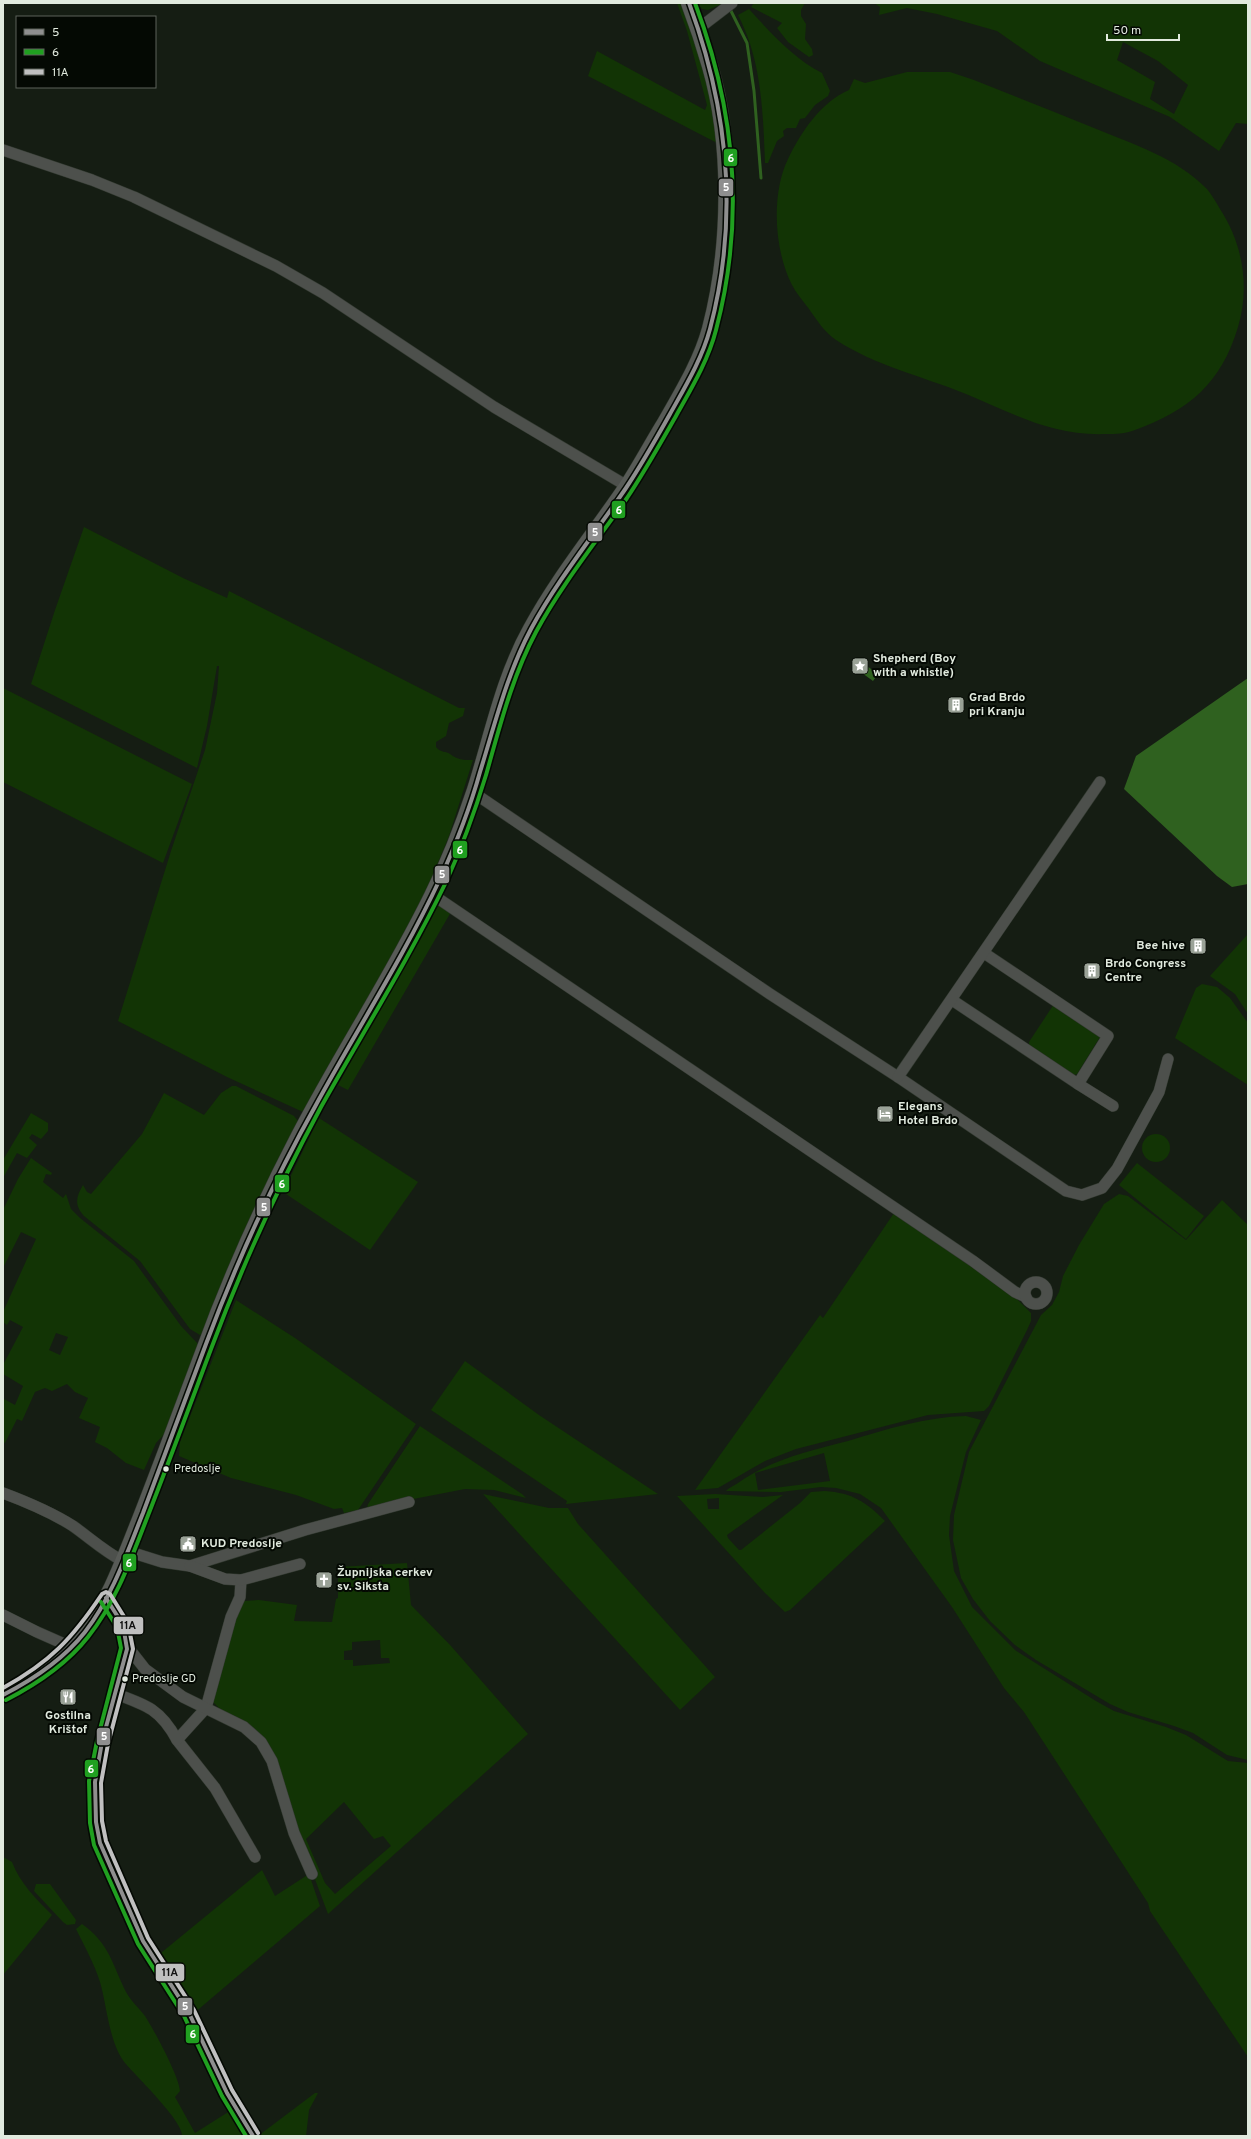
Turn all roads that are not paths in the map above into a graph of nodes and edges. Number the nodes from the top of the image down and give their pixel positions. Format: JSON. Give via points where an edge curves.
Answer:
{"nodes":[{"id":1,"x":689,"y":3,"type":"edge"},
{"id":2,"x":727,"y":6,"type":"edge"},
{"id":3,"x":698,"y":29,"type":"junction"},
{"id":4,"x":3,"y":150,"type":"edge"},
{"id":5,"x":626,"y":486,"type":"junction"},
{"id":6,"x":1100,"y":782,"type":"dead end"},
{"id":7,"x":474,"y":792,"type":"junction"},
{"id":8,"x":433,"y":895,"type":"junction"},
{"id":9,"x":984,"y":953,"type":"junction"},
{"id":10,"x":952,"y":1000,"type":"junction"},
{"id":11,"x":1168,"y":1059,"type":"dead end"},
{"id":12,"x":898,"y":1077,"type":"junction"},
{"id":13,"x":1078,"y":1084,"type":"junction"},
{"id":14,"x":1113,"y":1106,"type":"dead end"},
{"id":15,"x":1002,"y":1282,"type":"junction"},
{"id":16,"x":1028,"y":1286,"type":"junction"},
{"id":17,"x":1026,"y":1297,"type":"junction"},
{"id":18,"x":3,"y":1493,"type":"edge"},
{"id":19,"x":409,"y":1502,"type":"dead end"},
{"id":20,"x":125,"y":1556,"type":"junction"},
{"id":21,"x":300,"y":1564,"type":"dead end"},
{"id":22,"x":190,"y":1566,"type":"junction"},
{"id":23,"x":241,"y":1580,"type":"junction"},
{"id":24,"x":106,"y":1598,"type":"junction"},
{"id":25,"x":3,"y":1615,"type":"edge"},
{"id":26,"x":127,"y":1646,"type":"junction"},
{"id":27,"x":72,"y":1647,"type":"junction"},
{"id":28,"x":116,"y":1694,"type":"junction"},
{"id":29,"x":3,"y":1695,"type":"edge"},
{"id":30,"x":206,"y":1708,"type":"junction"},
{"id":31,"x":177,"y":1740,"type":"junction"},
{"id":32,"x":255,"y":1857,"type":"dead end"},
{"id":33,"x":312,"y":1874,"type":"dead end"},
{"id":34,"x":254,"y":2136,"type":"edge"}],
"edges":[{"from":1,"to":3,"type":"street"},
{"from":2,"to":3,"type":"street"},
{"from":3,"to":5,"type":"street","via":[[711,68],[717,98],[726,188],[725,234],[719,288],[710,331],[700,357]]},
{"from":4,"to":5,"type":"street","via":[[134,197],[276,266],[323,294],[494,407]]},
{"from":5,"to":7,"type":"street","via":[[563,576],[527,636],[502,700]]},
{"from":6,"to":9,"type":"street"},
{"from":7,"to":8,"type":"street"},
{"from":7,"to":12,"type":"street","via":[[770,994]]},
{"from":8,"to":15,"type":"street"},
{"from":8,"to":20,"type":"street","via":[[300,1135],[253,1228]]},
{"from":9,"to":10,"type":"street"},
{"from":9,"to":13,"type":"street","via":[[1108,1036]]},
{"from":10,"to":12,"type":"street"},
{"from":10,"to":13,"type":"street"},
{"from":11,"to":12,"type":"street","via":[[1159,1092],[1117,1168],[1102,1188],[1082,1195],[1066,1191]]},
{"from":13,"to":14,"type":"street"},
{"from":15,"to":16,"type":"street"},
{"from":15,"to":17,"type":"street"},
{"from":16,"to":17,"type":"street","via":[[1025,1289]]},
{"from":16,"to":17,"type":"street","via":[[1038,1282],[1046,1288],[1046,1293],[1042,1302],[1037,1303],[1032,1303]]},
{"from":18,"to":20,"type":"street","via":[[59,1518],[111,1555]]},
{"from":19,"to":22,"type":"street","via":[[305,1530]]},
{"from":20,"to":22,"type":"street"},
{"from":20,"to":24,"type":"street"},
{"from":21,"to":23,"type":"street"},
{"from":22,"to":23,"type":"street","via":[[225,1579]]},
{"from":23,"to":30,"type":"street","via":[[240,1597],[231,1617]]},
{"from":24,"to":26,"type":"street","via":[[121,1621]]},
{"from":24,"to":27,"type":"street","via":[[85,1633]]},
{"from":25,"to":27,"type":"street"},
{"from":26,"to":28,"type":"street"},
{"from":26,"to":30,"type":"street","via":[[145,1669],[183,1697]]},
{"from":27,"to":29,"type":"street","via":[[29,1682]]},
{"from":28,"to":31,"type":"street","via":[[142,1703],[160,1714]]},
{"from":28,"to":34,"type":"street","via":[[93,1790],[94,1817],[100,1843],[143,1941],[189,2013],[227,2093]]},
{"from":30,"to":31,"type":"street"},
{"from":30,"to":33,"type":"street","via":[[244,1727],[261,1742],[272,1761],[294,1833]]},
{"from":31,"to":32,"type":"street","via":[[215,1788]]}]}
